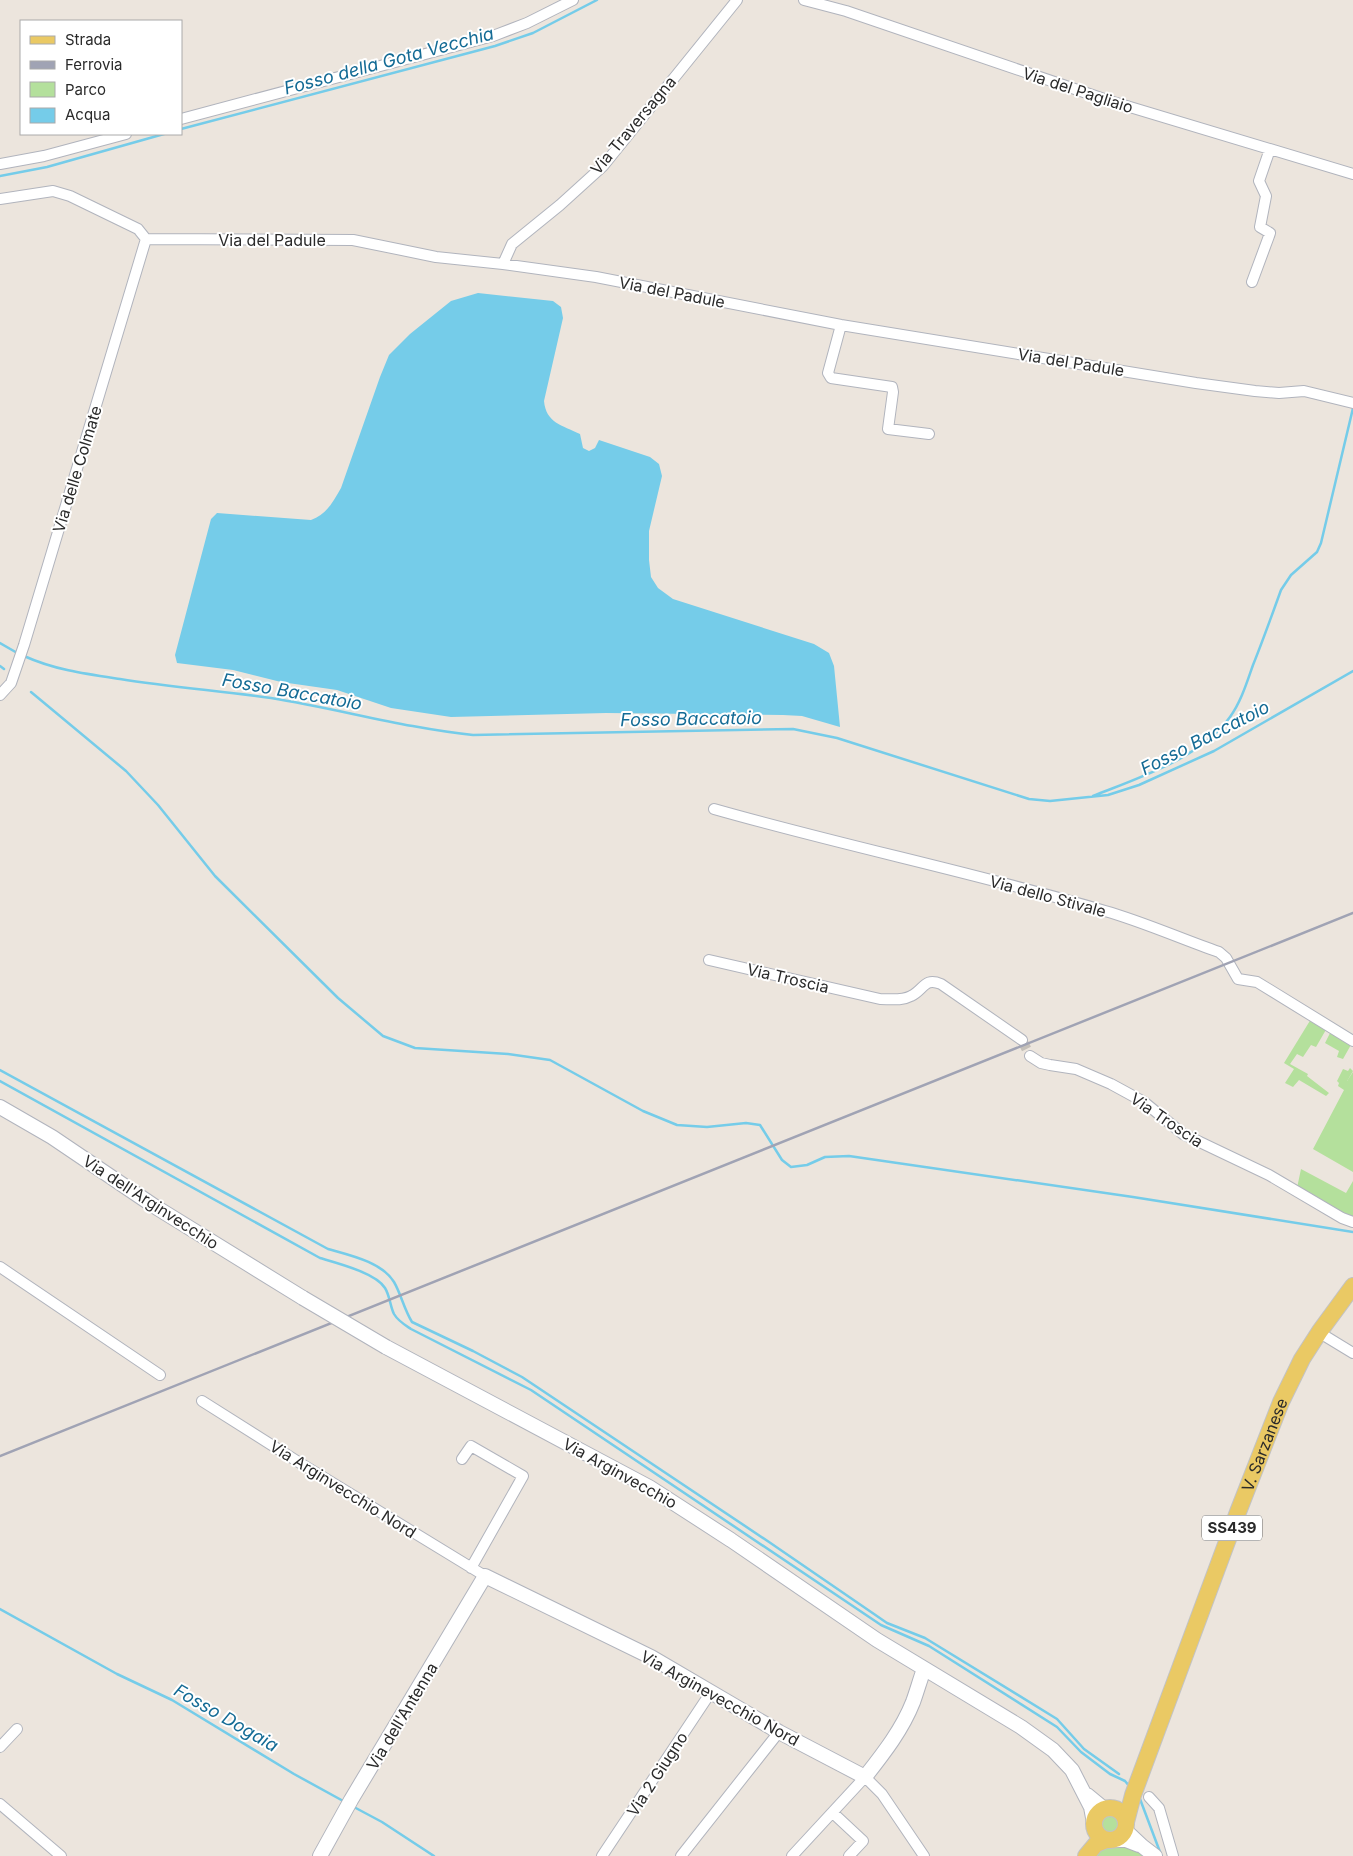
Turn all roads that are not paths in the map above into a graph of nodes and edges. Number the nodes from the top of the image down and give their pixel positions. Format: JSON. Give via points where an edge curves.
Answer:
{"nodes":[{"id":1,"x":573,"y":0,"type":"edge"},
{"id":2,"x":737,"y":0,"type":"edge"},
{"id":3,"x":804,"y":0,"type":"edge"},
{"id":4,"x":182,"y":119,"type":"edge"},
{"id":5,"x":122,"y":135,"type":"edge"},
{"id":6,"x":1270,"y":149,"type":"junction"},
{"id":7,"x":0,"y":164,"type":"edge"},
{"id":8,"x":1353,"y":174,"type":"edge"},
{"id":9,"x":0,"y":199,"type":"edge"},
{"id":10,"x":146,"y":239,"type":"junction"},
{"id":11,"x":503,"y":264,"type":"junction"},
{"id":12,"x":1252,"y":282,"type":"dead end"},
{"id":13,"x":841,"y":325,"type":"junction"},
{"id":14,"x":1352,"y":403,"type":"edge"},
{"id":15,"x":929,"y":434,"type":"dead end"},
{"id":16,"x":0,"y":695,"type":"edge"},
{"id":17,"x":714,"y":809,"type":"dead end"},
{"id":18,"x":709,"y":960,"type":"dead end"},
{"id":19,"x":1022,"y":1040,"type":"tunnel mouth"},
{"id":20,"x":1353,"y":1040,"type":"edge"},
{"id":21,"x":1030,"y":1056,"type":"tunnel mouth"},
{"id":22,"x":0,"y":1107,"type":"edge"},
{"id":23,"x":1353,"y":1222,"type":"edge"},
{"id":24,"x":0,"y":1267,"type":"edge"},
{"id":25,"x":1353,"y":1286,"type":"edge"},
{"id":26,"x":303,"y":1298,"type":"joint"},
{"id":27,"x":1320,"y":1331,"type":"junction"},
{"id":28,"x":1353,"y":1353,"type":"edge"},
{"id":29,"x":160,"y":1375,"type":"dead end"},
{"id":30,"x":202,"y":1401,"type":"dead end"},
{"id":31,"x":462,"y":1459,"type":"dead end"},
{"id":32,"x":471,"y":1568,"type":"junction"},
{"id":33,"x":486,"y":1576,"type":"junction"},
{"id":34,"x":924,"y":1669,"type":"junction"},
{"id":35,"x":711,"y":1692,"type":"junction"},
{"id":36,"x":17,"y":1728,"type":"dead end"},
{"id":37,"x":779,"y":1732,"type":"junction"},
{"id":38,"x":0,"y":1747,"type":"edge"},
{"id":39,"x":865,"y":1777,"type":"junction"},
{"id":40,"x":1140,"y":1792,"type":"junction"},
{"id":41,"x":1085,"y":1793,"type":"junction"},
{"id":42,"x":0,"y":1804,"type":"edge"},
{"id":43,"x":1108,"y":1809,"type":"junction"},
{"id":44,"x":833,"y":1813,"type":"junction"},
{"id":45,"x":1110,"y":1831,"type":"junction"},
{"id":46,"x":794,"y":1855,"type":"edge"},
{"id":47,"x":1155,"y":1855,"type":"edge"},
{"id":48,"x":61,"y":1856,"type":"edge"},
{"id":49,"x":320,"y":1856,"type":"edge"},
{"id":50,"x":602,"y":1856,"type":"edge"},
{"id":51,"x":681,"y":1856,"type":"edge"},
{"id":52,"x":848,"y":1856,"type":"edge"},
{"id":53,"x":924,"y":1856,"type":"edge"},
{"id":54,"x":1086,"y":1856,"type":"edge"},
{"id":55,"x":1173,"y":1856,"type":"edge"}],
"edges":[{"from":1,"to":4,"type":"street","via":[[493,36]]},
{"from":2,"to":11,"type":"street","name":"Via Traversagna","via":[[603,166],[512,244]]},
{"from":3,"to":6,"type":"street","name":"Via del Pagliaio","via":[[855,14],[1110,101]]},
{"from":5,"to":7,"type":"street"},
{"from":6,"to":8,"type":"street","name":"Via del Pagliaio"},
{"from":6,"to":12,"type":"street","via":[[1259,181],[1266,196],[1260,227],[1270,233]]},
{"from":9,"to":10,"type":"street","via":[[53,191],[138,229]]},
{"from":10,"to":11,"type":"street","name":"Via del Padule","via":[[353,240],[436,257]]},
{"from":10,"to":16,"type":"street","name":"Via delle Colmate","via":[[24,645],[11,683]]},
{"from":11,"to":13,"type":"street","name":"Via del Padule","via":[[596,277]]},
{"from":13,"to":14,"type":"street","name":"Via del Padule","via":[[1196,383],[1279,393],[1304,391]]},
{"from":13,"to":15,"type":"street","via":[[828,373],[831,378],[892,387],[888,430]]},
{"from":17,"to":20,"type":"street","name":"Via dello Stivale","via":[[1107,911],[1219,952],[1238,979],[1257,982]]},
{"from":18,"to":19,"type":"street","name":"Via Troscia","via":[[880,998],[912,996],[934,981]]},
{"from":21,"to":23,"type":"street","name":"Via Troscia","via":[[1041,1063],[1076,1069],[1111,1084],[1144,1102],[1183,1134],[1269,1175]]},
{"from":22,"to":26,"type":"main road","name":"Via dell'Arginvecchio"},
{"from":24,"to":29,"type":"street"},
{"from":25,"to":27,"type":"main road","name":"V. Sarzanese","number":"SS439"},
{"from":26,"to":34,"type":"main road","name":"Via Arginvecchio","bridge":true,"via":[[386,1347],[649,1487]]},
{"from":27,"to":28,"type":"street"},
{"from":27,"to":40,"type":"main road","name":"V. Sarzanese","number":"SS439","via":[[1281,1402],[1238,1512]]},
{"from":30,"to":32,"type":"street","name":"Via Arginvecchio Nord"},
{"from":31,"to":32,"type":"street","via":[[471,1446],[522,1476]]},
{"from":32,"to":33,"type":"street","name":"Via Arginvecchio Nord"},
{"from":33,"to":35,"type":"main road","name":"Via Arginevecchio Nord","via":[[650,1657]]},
{"from":33,"to":49,"type":"main road","name":"Via dell'Antenna"},
{"from":34,"to":39,"type":"main road","via":[[901,1726]]},
{"from":34,"to":41,"type":"main road","name":"Via Arginvecchio","via":[[1053,1750],[1072,1770]]},
{"from":35,"to":37,"type":"main road","name":"Via Arginevecchio Nord"},
{"from":35,"to":50,"type":"street","name":"Via 2 Giugno"},
{"from":36,"to":38,"type":"street"},
{"from":37,"to":39,"type":"main road","name":"Via Arginevecchio Nord"},
{"from":37,"to":51,"type":"street"},
{"from":39,"to":44,"type":"street"},
{"from":39,"to":53,"type":"street","name":"Via Arginevecchio Nord","via":[[882,1794]]},
{"from":40,"to":43,"type":"main road","number":"SS439","via":[[1121,1805]]},
{"from":40,"to":45,"type":"main road","number":"SS439"},
{"from":40,"to":55,"type":"street","via":[[1159,1808]]},
{"from":41,"to":43,"type":"main road"},
{"from":41,"to":45,"type":"main road"},
{"from":42,"to":48,"type":"street"},
{"from":43,"to":45,"type":"main road","number":"SS439","via":[[1097,1814]]},
{"from":43,"to":45,"type":"main road","via":[[1122,1813]]},
{"from":44,"to":46,"type":"street"},
{"from":44,"to":52,"type":"street","via":[[863,1841]]},
{"from":45,"to":47,"type":"main road"},
{"from":45,"to":54,"type":"main road","number":"SS439"}]}
